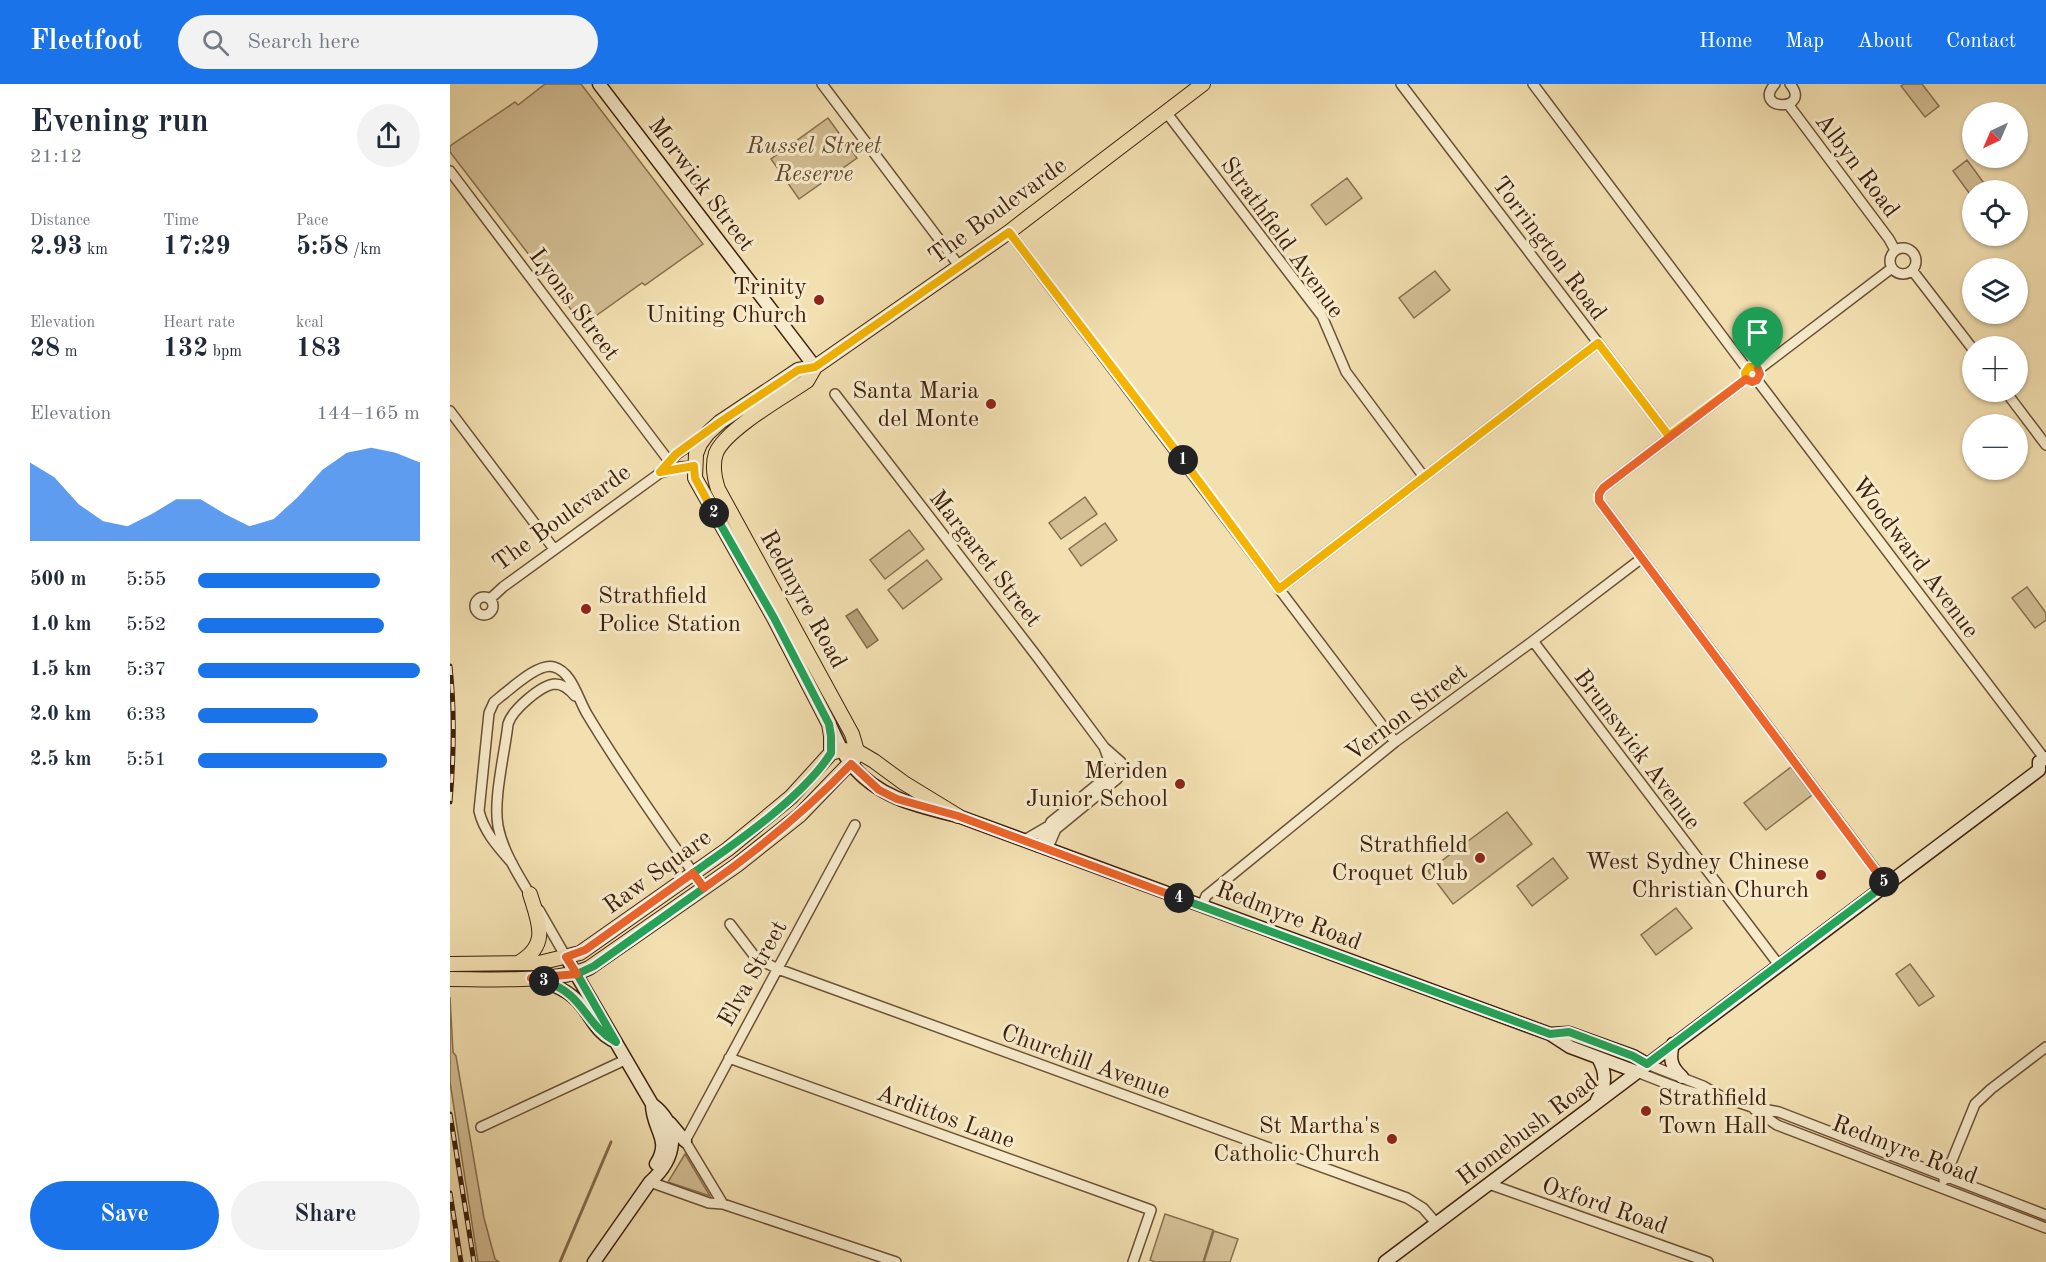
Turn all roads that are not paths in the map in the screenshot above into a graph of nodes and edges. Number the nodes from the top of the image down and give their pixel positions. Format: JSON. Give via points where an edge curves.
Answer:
{"nodes":[{"id":1,"x":599,"y":84,"type":"edge"},
{"id":2,"x":822,"y":84,"type":"edge"},
{"id":3,"x":1203,"y":84,"type":"edge"},
{"id":4,"x":1401,"y":84,"type":"edge"},
{"id":5,"x":1533,"y":84,"type":"edge"},
{"id":6,"x":1775,"y":84,"type":"edge"},
{"id":7,"x":1793,"y":85,"type":"edge"},
{"id":8,"x":1788,"y":104,"type":"junction"},
{"id":9,"x":1166,"y":112,"type":"junction"},
{"id":10,"x":450,"y":171,"type":"edge"},
{"id":11,"x":1009,"y":232,"type":"junction"},
{"id":12,"x":1895,"y":250,"type":"junction"},
{"id":13,"x":960,"y":267,"type":"junction"},
{"id":14,"x":1892,"y":268,"type":"junction"},
{"id":15,"x":1911,"y":270,"type":"junction"},
{"id":16,"x":1963,"y":336,"type":"edge"},
{"id":17,"x":1598,"y":343,"type":"junction"},
{"id":18,"x":815,"y":367,"type":"junction"},
{"id":19,"x":1758,"y":369,"type":"junction"},
{"id":20,"x":1746,"y":374,"type":"junction"},
{"id":21,"x":1757,"y":380,"type":"junction"},
{"id":22,"x":835,"y":394,"type":"dead end"},
{"id":23,"x":2014,"y":402,"type":"edge"},
{"id":24,"x":450,"y":411,"type":"edge"},
{"id":25,"x":737,"y":429,"type":"junction"},
{"id":26,"x":708,"y":433,"type":"junction"},
{"id":27,"x":1669,"y":436,"type":"junction"},
{"id":28,"x":2046,"y":445,"type":"edge"},
{"id":29,"x":716,"y":454,"type":"joint"},
{"id":30,"x":669,"y":461,"type":"junction"},
{"id":31,"x":694,"y":466,"type":"junction"},
{"id":32,"x":660,"y":472,"type":"junction"},
{"id":33,"x":1424,"y":477,"type":"junction"},
{"id":34,"x":554,"y":549,"type":"junction"},
{"id":35,"x":1642,"y":558,"type":"junction"},
{"id":36,"x":1279,"y":589,"type":"junction"},
{"id":37,"x":490,"y":599,"type":"dead end"},
{"id":38,"x":1533,"y":641,"type":"junction"},
{"id":39,"x":579,"y":700,"type":"junction"},
{"id":40,"x":489,"y":713,"type":"junction"},
{"id":41,"x":510,"y":717,"type":"junction"},
{"id":42,"x":852,"y":734,"type":"junction"},
{"id":43,"x":1395,"y":742,"type":"junction"},
{"id":44,"x":1104,"y":747,"type":"junction"},
{"id":45,"x":857,"y":751,"type":"junction"},
{"id":46,"x":836,"y":752,"type":"junction"},
{"id":47,"x":874,"y":761,"type":"junction"},
{"id":48,"x":851,"y":764,"type":"junction"},
{"id":49,"x":2044,"y":765,"type":"edge"},
{"id":50,"x":958,"y":816,"type":"junction"},
{"id":51,"x":855,"y":825,"type":"dead end"},
{"id":52,"x":1047,"y":827,"type":"junction"},
{"id":53,"x":1023,"y":841,"type":"junction"},
{"id":54,"x":1042,"y":848,"type":"junction"},
{"id":55,"x":512,"y":862,"type":"junction"},
{"id":56,"x":693,"y":873,"type":"junction"},
{"id":57,"x":1886,"y":884,"type":"junction"},
{"id":58,"x":704,"y":888,"type":"junction"},
{"id":59,"x":530,"y":894,"type":"junction"},
{"id":60,"x":1202,"y":906,"type":"junction"},
{"id":61,"x":730,"y":924,"type":"dead end"},
{"id":62,"x":566,"y":957,"type":"junction"},
{"id":63,"x":450,"y":964,"type":"edge"},
{"id":64,"x":516,"y":964,"type":"junction"},
{"id":65,"x":1779,"y":965,"type":"junction"},
{"id":66,"x":778,"y":969,"type":"junction"},
{"id":67,"x":577,"y":974,"type":"junction"},
{"id":68,"x":531,"y":978,"type":"junction"},
{"id":69,"x":450,"y":979,"type":"edge"},
{"id":70,"x":1550,"y":1034,"type":"junction"},
{"id":71,"x":616,"y":1042,"type":"junction"},
{"id":72,"x":1673,"y":1044,"type":"junction"},
{"id":73,"x":2046,"y":1047,"type":"edge"},
{"id":74,"x":729,"y":1058,"type":"junction"},
{"id":75,"x":1598,"y":1058,"type":"junction"},
{"id":76,"x":625,"y":1060,"type":"junction"},
{"id":77,"x":1647,"y":1064,"type":"junction"},
{"id":78,"x":1637,"y":1072,"type":"junction"},
{"id":79,"x":1682,"y":1077,"type":"junction"},
{"id":80,"x":1722,"y":1097,"type":"junction"},
{"id":81,"x":652,"y":1104,"type":"junction"},
{"id":82,"x":1594,"y":1104,"type":"junction"},
{"id":83,"x":1752,"y":1107,"type":"junction"},
{"id":84,"x":666,"y":1121,"type":"junction"},
{"id":85,"x":481,"y":1127,"type":"dead end"},
{"id":86,"x":685,"y":1141,"type":"junction"},
{"id":87,"x":1946,"y":1175,"type":"junction"},
{"id":88,"x":650,"y":1182,"type":"junction"},
{"id":89,"x":1489,"y":1184,"type":"junction"},
{"id":90,"x":1942,"y":1188,"type":"junction"},
{"id":91,"x":723,"y":1204,"type":"junction"},
{"id":92,"x":2046,"y":1215,"type":"edge"},
{"id":93,"x":1436,"y":1223,"type":"junction"},
{"id":94,"x":2046,"y":1228,"type":"edge"},
{"id":95,"x":594,"y":1262,"type":"edge"},
{"id":96,"x":896,"y":1262,"type":"edge"},
{"id":97,"x":1133,"y":1262,"type":"edge"},
{"id":98,"x":1385,"y":1262,"type":"edge"},
{"id":99,"x":1708,"y":1262,"type":"edge"}],
"edges":[{"from":1,"to":18,"type":"main road","name":"Morwick Street"},
{"from":2,"to":13,"type":"street"},
{"from":3,"to":9,"type":"main road","name":"The Boulevarde"},
{"from":4,"to":17,"type":"street","name":"Torrington Road"},
{"from":5,"to":20,"type":"street"},
{"from":6,"to":8,"type":"street","name":"Albyn Road","via":[[1770,95],[1774,102]]},
{"from":7,"to":8,"type":"street","via":[[1794,98]]},
{"from":8,"to":12,"type":"street","name":"Albyn Road"},
{"from":9,"to":11,"type":"main road","name":"The Boulevarde"},
{"from":9,"to":33,"type":"street","name":"Strathfield Avenue","via":[[1322,316],[1346,372]]},
{"from":10,"to":30,"type":"street","name":"Lyons Street"},
{"from":11,"to":13,"type":"main road","name":"The Boulevarde"},
{"from":11,"to":36,"type":"street"},
{"from":12,"to":14,"type":"street","via":[[1890,261]]},
{"from":12,"to":15,"type":"street","via":[[1911,251],[1916,263]]},
{"from":13,"to":18,"type":"main road","name":"The Boulevarde"},
{"from":14,"to":15,"type":"street","via":[[1902,274]]},
{"from":14,"to":19,"type":"street"},
{"from":15,"to":16,"type":"street"},
{"from":17,"to":27,"type":"street","name":"Torrington Road"},
{"from":17,"to":33,"type":"street"},
{"from":18,"to":25,"type":"main road","name":"The Boulevarde","via":[[807,381]]},
{"from":18,"to":26,"type":"main road","name":"The Boulevarde","via":[[798,370]]},
{"from":19,"to":20,"type":"street","via":[[1751,366]]},
{"from":19,"to":21,"type":"street"},
{"from":20,"to":21,"type":"street","via":[[1752,382]]},
{"from":20,"to":27,"type":"street"},
{"from":21,"to":49,"type":"street","name":"Woodward Avenue"},
{"from":22,"to":44,"type":"street","name":"Margaret Street"},
{"from":23,"to":28,"type":"street"},
{"from":24,"to":34,"type":"street"},
{"from":25,"to":29,"type":"main road","name":"The Boulevarde"},
{"from":25,"to":31,"type":"main road","via":[[723,435],[705,462]]},
{"from":26,"to":30,"type":"street","name":"The Boulevarde"},
{"from":26,"to":31,"type":"main road","name":"The Boulevarde","via":[[700,444]]},
{"from":27,"to":35,"type":"street","via":[[1599,494],[1599,501]]},
{"from":29,"to":42,"type":"main road","name":"Redmyre Road","via":[[713,471],[718,489]]},
{"from":30,"to":32,"type":"street","name":"The Boulevarde"},
{"from":31,"to":32,"type":"street","name":"The Boulevarde"},
{"from":31,"to":46,"type":"main road","name":"Redmyre Road","via":[[701,490],[829,724]]},
{"from":32,"to":34,"type":"street","name":"The Boulevarde"},
{"from":33,"to":36,"type":"street"},
{"from":34,"to":37,"type":"street","name":"The Boulevarde"},
{"from":35,"to":38,"type":"street","name":"Vernon Street"},
{"from":35,"to":57,"type":"street"},
{"from":36,"to":43,"type":"street"},
{"from":38,"to":43,"type":"street","name":"Vernon Street"},
{"from":38,"to":65,"type":"street","name":"Brunswick Avenue"},
{"from":39,"to":40,"type":"street","via":[[562,671],[544,666],[494,702]]},
{"from":39,"to":41,"type":"street","via":[[567,688],[549,686]]},
{"from":39,"to":56,"type":"street"},
{"from":40,"to":41,"type":"street"},
{"from":40,"to":55,"type":"street","via":[[479,811],[491,838]]},
{"from":41,"to":55,"type":"street","via":[[496,814]]},
{"from":42,"to":45,"type":"main road","name":"Redmyre Road"},
{"from":42,"to":47,"type":"main road"},
{"from":43,"to":60,"type":"street","name":"Vernon Street","via":[[1206,896]]},
{"from":44,"to":52,"type":"street","name":"Margaret Street","via":[[1111,766],[1109,775]]},
{"from":44,"to":54,"type":"street","name":"Margaret Street","via":[[1121,762],[1119,775],[1060,825]]},
{"from":45,"to":46,"type":"main road"},
{"from":45,"to":47,"type":"main road"},
{"from":45,"to":48,"type":"main road"},
{"from":46,"to":48,"type":"main road","name":"Redmyre Road"},
{"from":46,"to":56,"type":"main road","name":"Raw Square","via":[[791,797]]},
{"from":47,"to":50,"type":"main road"},
{"from":48,"to":50,"type":"main road","name":"Redmyre Road","via":[[879,790],[897,799]]},
{"from":48,"to":58,"type":"main road","name":"Raw Square","via":[[772,839]]},
{"from":49,"to":57,"type":"main road","name":"Homebush Road"},
{"from":50,"to":53,"type":"main road","name":"Redmyre Road"},
{"from":51,"to":66,"type":"street","name":"Elva Street"},
{"from":52,"to":53,"type":"street","name":"Margaret Street"},
{"from":52,"to":54,"type":"street","name":"Margaret Street"},
{"from":53,"to":54,"type":"main road","name":"Redmyre Road"},
{"from":54,"to":60,"type":"main road","name":"Redmyre Road"},
{"from":55,"to":59,"type":"street"},
{"from":56,"to":58,"type":"street"},
{"from":56,"to":62,"type":"main road","name":"Raw Square","via":[[585,950]]},
{"from":57,"to":65,"type":"main road","name":"Homebush Road"},
{"from":58,"to":67,"type":"main road","name":"Raw Square"},
{"from":59,"to":62,"type":"street"},
{"from":59,"to":64,"type":"main road","via":[[537,915],[539,942],[533,953]]},
{"from":60,"to":70,"type":"main road","name":"Redmyre Road"},
{"from":61,"to":66,"type":"street","name":"Churchill Avenue","via":[[756,958]]},
{"from":62,"to":64,"type":"main road","name":"Raw Square"},
{"from":62,"to":67,"type":"main road"},
{"from":63,"to":64,"type":"main road","name":"Raw Square"},
{"from":65,"to":72,"type":"main road","name":"Homebush Road"},
{"from":66,"to":74,"type":"street","name":"Elva Street"},
{"from":66,"to":93,"type":"street","name":"Churchill Avenue","via":[[1407,1198]]},
{"from":67,"to":68,"type":"main road","name":"Raw Square"},
{"from":67,"to":71,"type":"main road"},
{"from":68,"to":69,"type":"main road","name":"Raw Square"},
{"from":68,"to":71,"type":"main road","via":[[569,993],[596,1028]]},
{"from":70,"to":75,"type":"main road","name":"Redmyre Road"},
{"from":70,"to":77,"type":"main road","name":"Redmyre Road","via":[[1569,1032]]},
{"from":71,"to":76,"type":"main road"},
{"from":72,"to":77,"type":"main road","name":"Homebush Road"},
{"from":72,"to":79,"type":"main road","via":[[1672,1064]]},
{"from":73,"to":87,"type":"street","via":[[1975,1104]]},
{"from":74,"to":86,"type":"street","name":"Elva Street"},
{"from":74,"to":97,"type":"street","name":"Ardittos Lane","via":[[1151,1210]]},
{"from":75,"to":78,"type":"main road","name":"Redmyre Road"},
{"from":75,"to":82,"type":"main road","via":[[1605,1081]]},
{"from":76,"to":81,"type":"main road"},
{"from":76,"to":85,"type":"street"},
{"from":77,"to":78,"type":"main road","name":"Homebush Road"},
{"from":77,"to":79,"type":"street","name":"Redmyre Road"},
{"from":78,"to":80,"type":"street","name":"Redmyre Road","via":[[1685,1090]]},
{"from":78,"to":82,"type":"main road","name":"Homebush Road"},
{"from":79,"to":80,"type":"street","name":"Redmyre Road"},
{"from":80,"to":83,"type":"street","name":"Redmyre Road"},
{"from":81,"to":84,"type":"main road"},
{"from":81,"to":88,"type":"main road","via":[[663,1149]]},
{"from":82,"to":89,"type":"main road","name":"Homebush Road"},
{"from":83,"to":87,"type":"street","name":"Redmyre Road","via":[[1779,1112]]},
{"from":83,"to":90,"type":"street","name":"Redmyre Road","via":[[1777,1125]]},
{"from":84,"to":86,"type":"main road"},
{"from":84,"to":88,"type":"main road","via":[[672,1150],[660,1173]]},
{"from":86,"to":91,"type":"street"},
{"from":87,"to":90,"type":"street"},
{"from":87,"to":92,"type":"street","name":"Redmyre Road"},
{"from":88,"to":91,"type":"street","via":[[709,1203]]},
{"from":88,"to":95,"type":"main road"},
{"from":89,"to":93,"type":"main road","name":"Homebush Road"},
{"from":89,"to":99,"type":"street","name":"Oxford Road"},
{"from":90,"to":94,"type":"street","name":"Redmyre Road"},
{"from":91,"to":96,"type":"street"},
{"from":93,"to":98,"type":"main road","name":"Homebush Road"}]}
